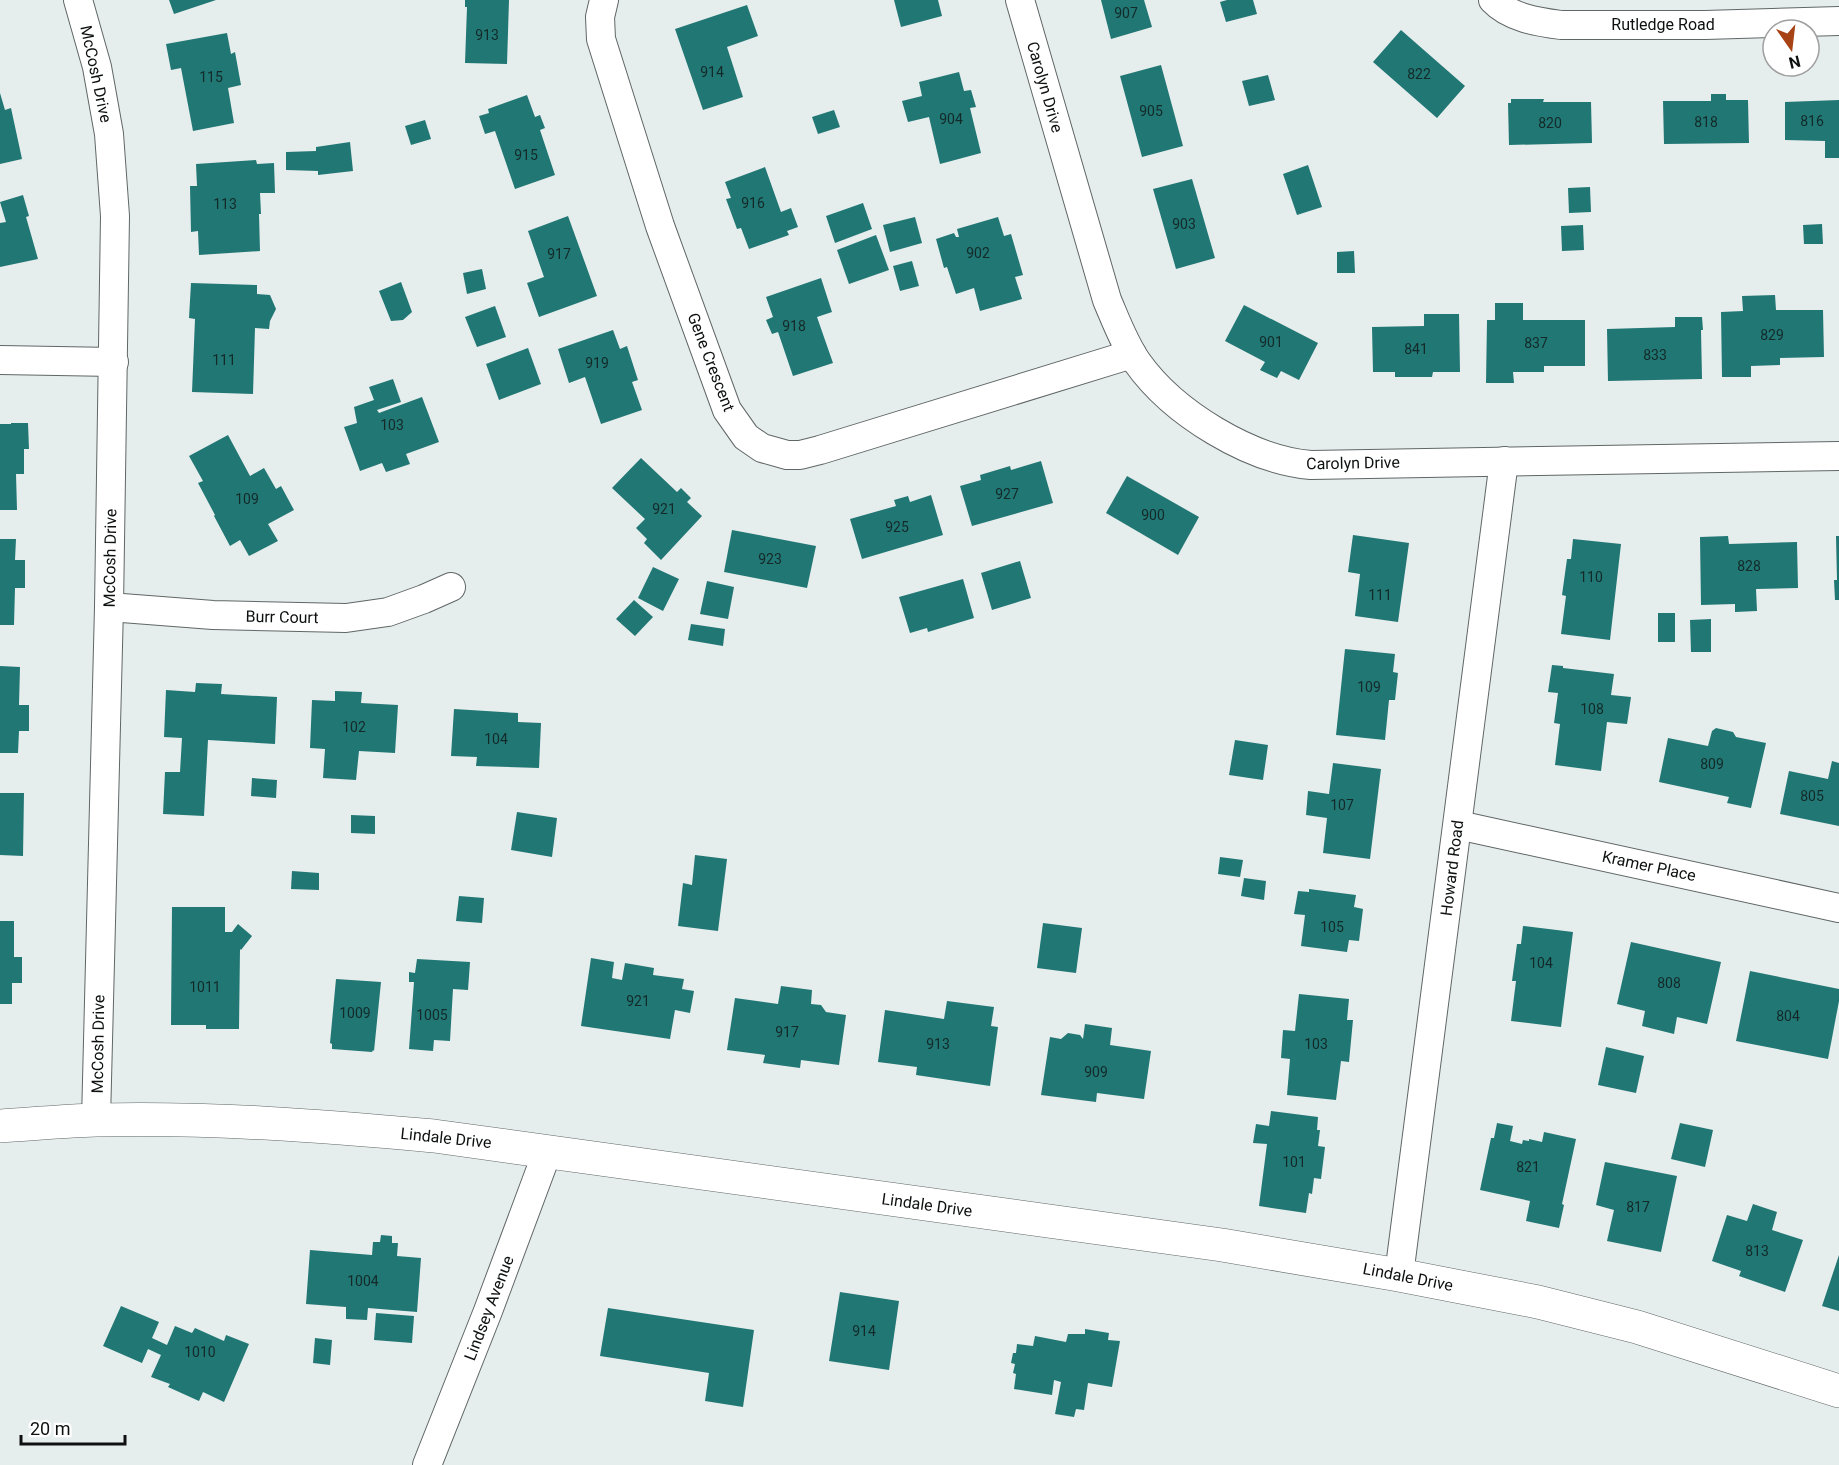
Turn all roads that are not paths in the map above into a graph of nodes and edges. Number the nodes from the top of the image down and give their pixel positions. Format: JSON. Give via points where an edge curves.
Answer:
{"nodes":[{"id":1,"x":78,"y":0,"type":"edge"},
{"id":2,"x":604,"y":0,"type":"edge"},
{"id":3,"x":1020,"y":0,"type":"edge"},
{"id":4,"x":1493,"y":0,"type":"edge"},
{"id":5,"x":1839,"y":21,"type":"edge"},
{"id":6,"x":1132,"y":354,"type":"junction"},
{"id":7,"x":0,"y":360,"type":"edge"},
{"id":8,"x":114,"y":362,"type":"junction"},
{"id":9,"x":1839,"y":456,"type":"edge"},
{"id":10,"x":1504,"y":461,"type":"junction"},
{"id":11,"x":451,"y":587,"type":"dead end"},
{"id":12,"x":108,"y":607,"type":"junction"},
{"id":13,"x":1458,"y":825,"type":"junction"},
{"id":14,"x":1839,"y":908,"type":"edge"},
{"id":15,"x":96,"y":1120,"type":"junction"},
{"id":16,"x":0,"y":1126,"type":"edge"},
{"id":17,"x":548,"y":1150,"type":"junction"},
{"id":18,"x":1399,"y":1275,"type":"junction"},
{"id":19,"x":1839,"y":1391,"type":"edge"},
{"id":20,"x":427,"y":1465,"type":"edge"}],
"edges":[{"from":1,"to":8,"type":"street","name":"McCosh Drive","via":[[98,67],[109,134],[115,216]]},
{"from":2,"to":6,"type":"street","name":"Gene Crescent","via":[[600,17],[602,39],[660,226],[727,410],[746,437],[762,448],[787,455],[820,450]]},
{"from":3,"to":6,"type":"street","name":"Carolyn Drive","via":[[1107,300]]},
{"from":4,"to":5,"type":"street","name":"Rutledge Road","via":[[1520,17],[1561,25]]},
{"from":6,"to":10,"type":"street","name":"Carolyn Drive","via":[[1178,405],[1216,432],[1273,459],[1311,465]]},
{"from":7,"to":8,"type":"street"},
{"from":8,"to":12,"type":"street","name":"McCosh Drive"},
{"from":9,"to":10,"type":"street","name":"Carolyn Drive"},
{"from":10,"to":13,"type":"street","name":"Howard Road"},
{"from":11,"to":12,"type":"street","name":"Burr Court","via":[[388,612],[346,618],[213,615]]},
{"from":12,"to":15,"type":"street","name":"McCosh Drive"},
{"from":13,"to":14,"type":"street","name":"Kramer Place"},
{"from":13,"to":18,"type":"street","name":"Howard Road"},
{"from":15,"to":16,"type":"street","name":"Lindale Drive"},
{"from":15,"to":17,"type":"street","name":"Lindale Drive","via":[[347,1128]]},
{"from":17,"to":18,"type":"street","name":"Lindale Drive","via":[[1222,1245]]},
{"from":17,"to":20,"type":"street","name":"Lindsey Avenue"},
{"from":18,"to":19,"type":"street","name":"Lindale Drive","via":[[1538,1302],[1637,1327]]}]}
